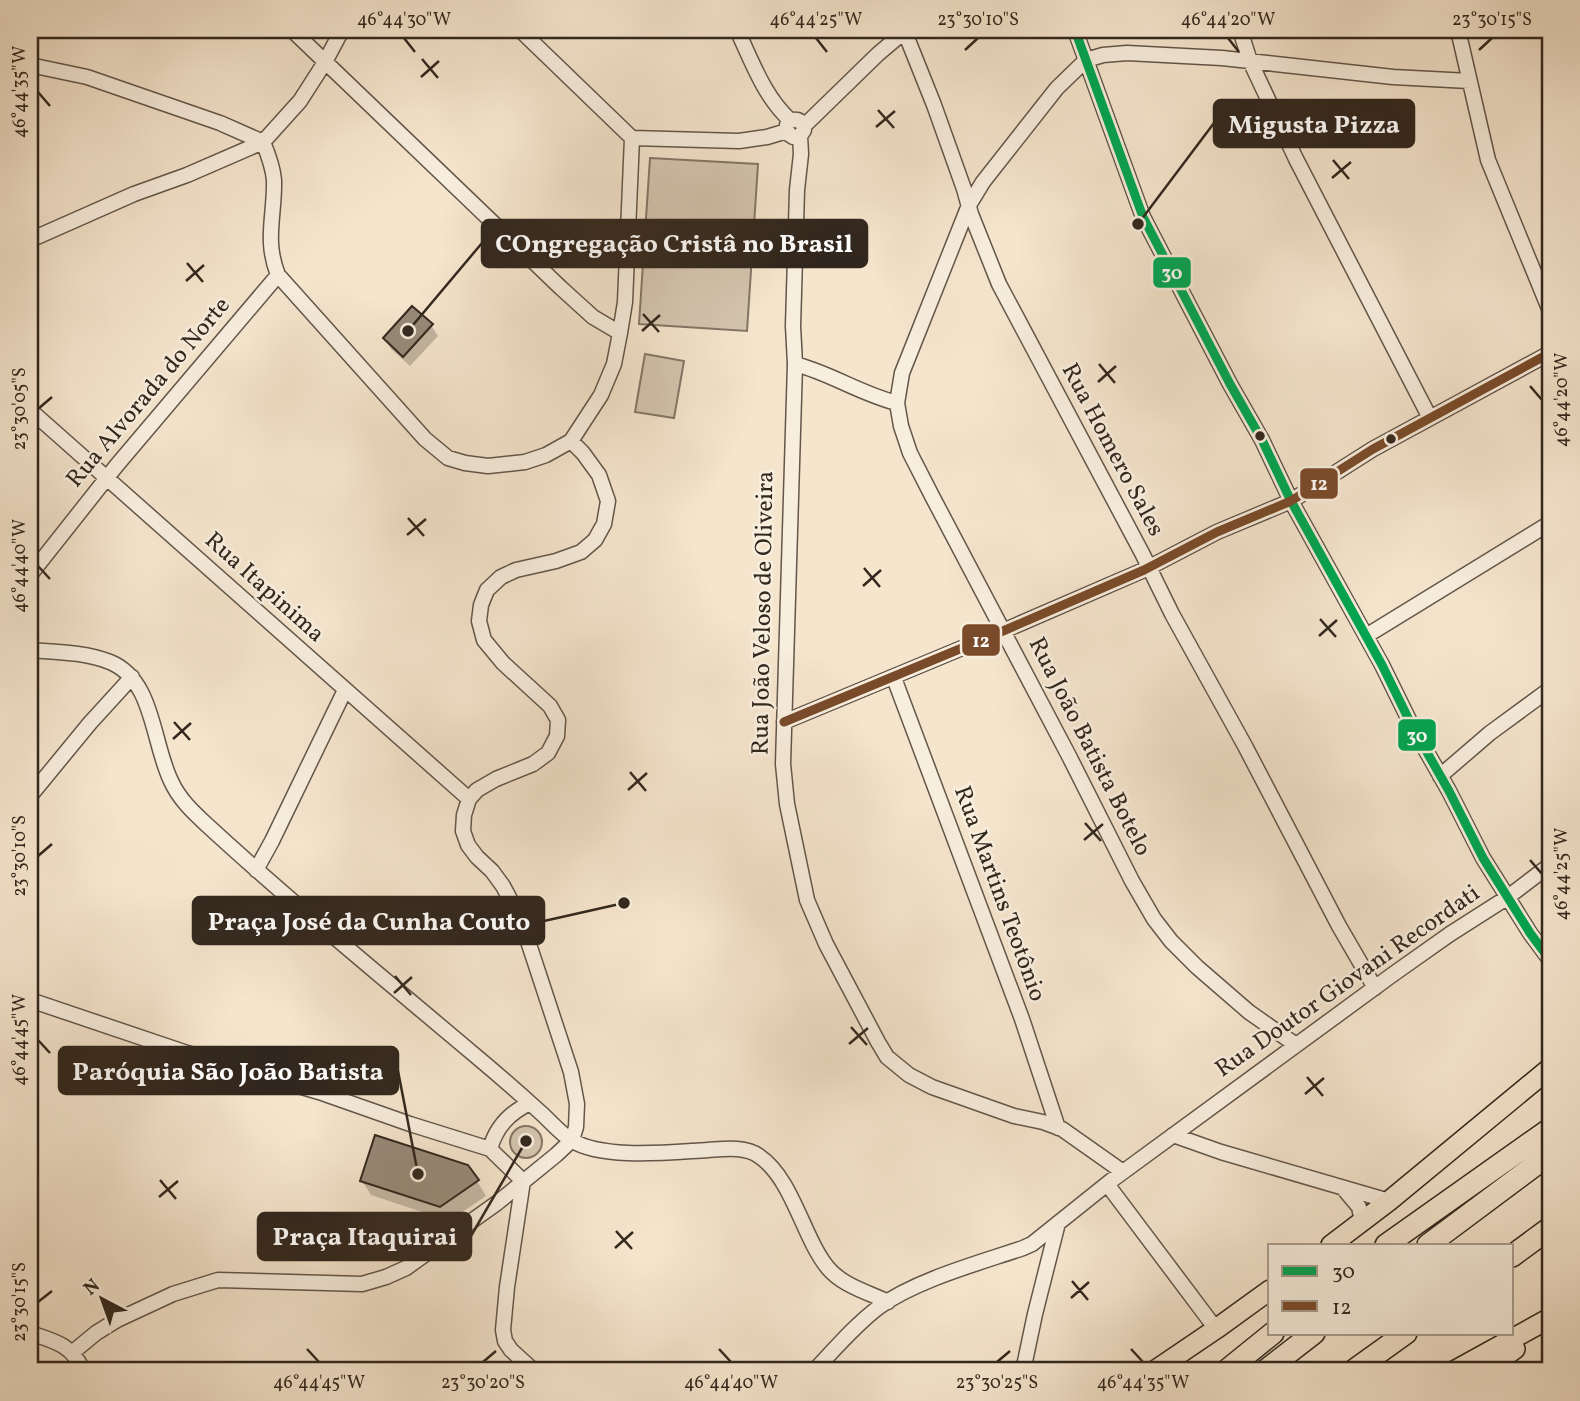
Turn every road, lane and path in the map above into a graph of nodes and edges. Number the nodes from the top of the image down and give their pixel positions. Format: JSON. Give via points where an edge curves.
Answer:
{"nodes":[{"id":1,"x":292,"y":30,"type":"edge"},
{"id":2,"x":342,"y":30,"type":"edge"},
{"id":3,"x":737,"y":30,"type":"edge"},
{"id":4,"x":1075,"y":30,"type":"edge"},
{"id":5,"x":1240,"y":30,"type":"edge"},
{"id":6,"x":1458,"y":30,"type":"edge"},
{"id":7,"x":524,"y":31,"type":"edge"},
{"id":8,"x":904,"y":31,"type":"edge"},
{"id":9,"x":1086,"y":60,"type":"junction"},
{"id":10,"x":1250,"y":61,"type":"junction"},
{"id":11,"x":325,"y":62,"type":"junction"},
{"id":12,"x":30,"y":65,"type":"edge"},
{"id":13,"x":1469,"y":82,"type":"junction"},
{"id":14,"x":795,"y":128,"type":"junction"},
{"id":15,"x":632,"y":138,"type":"junction"},
{"id":16,"x":263,"y":142,"type":"junction"},
{"id":17,"x":969,"y":205,"type":"junction"},
{"id":18,"x":30,"y":240,"type":"edge"},
{"id":19,"x":278,"y":275,"type":"junction"},
{"id":20,"x":1550,"y":311,"type":"edge"},
{"id":21,"x":620,"y":333,"type":"junction"},
{"id":22,"x":1550,"y":353,"type":"edge"},
{"id":23,"x":795,"y":364,"type":"junction"},
{"id":24,"x":897,"y":403,"type":"junction"},
{"id":25,"x":30,"y":410,"type":"edge"},
{"id":26,"x":1430,"y":418,"type":"junction"},
{"id":27,"x":571,"y":441,"type":"junction"},
{"id":28,"x":106,"y":478,"type":"junction"},
{"id":29,"x":1291,"y":501,"type":"junction"},
{"id":30,"x":1550,"y":523,"type":"edge"},
{"id":31,"x":1148,"y":567,"type":"junction"},
{"id":32,"x":30,"y":575,"type":"edge"},
{"id":33,"x":1003,"y":631,"type":"junction"},
{"id":34,"x":1366,"y":636,"type":"junction"},
{"id":35,"x":30,"y":650,"type":"edge"},
{"id":36,"x":132,"y":677,"type":"junction"},
{"id":37,"x":894,"y":678,"type":"junction"},
{"id":38,"x":1550,"y":689,"type":"edge"},
{"id":39,"x":345,"y":690,"type":"junction"},
{"id":40,"x":784,"y":722,"type":"junction"},
{"id":41,"x":1440,"y":776,"type":"junction"},
{"id":42,"x":30,"y":796,"type":"edge"},
{"id":43,"x":469,"y":799,"type":"junction"},
{"id":44,"x":1550,"y":865,"type":"edge"},
{"id":45,"x":256,"y":870,"type":"junction"},
{"id":46,"x":1508,"y":897,"type":"junction"},
{"id":47,"x":1550,"y":960,"type":"edge"},
{"id":48,"x":1375,"y":988,"type":"junction"},
{"id":49,"x":30,"y":1000,"type":"edge"},
{"id":50,"x":1296,"y":1045,"type":"junction"},
{"id":51,"x":1550,"y":1068,"type":"edge"},
{"id":52,"x":530,"y":1103,"type":"junction"},
{"id":53,"x":1058,"y":1128,"type":"junction"},
{"id":54,"x":1550,"y":1129,"type":"edge"},
{"id":55,"x":1172,"y":1135,"type":"junction"},
{"id":56,"x":572,"y":1140,"type":"junction"},
{"id":57,"x":490,"y":1149,"type":"junction"},
{"id":58,"x":1550,"y":1154,"type":"edge"},
{"id":59,"x":1123,"y":1172,"type":"junction"},
{"id":60,"x":523,"y":1181,"type":"junction"},
{"id":61,"x":1107,"y":1184,"type":"junction"},
{"id":62,"x":1342,"y":1187,"type":"junction"},
{"id":63,"x":1389,"y":1201,"type":"junction"},
{"id":64,"x":1362,"y":1222,"type":"junction"},
{"id":65,"x":1058,"y":1223,"type":"junction"},
{"id":66,"x":1550,"y":1228,"type":"edge"},
{"id":67,"x":1332,"y":1244,"type":"edge"},
{"id":68,"x":1387,"y":1244,"type":"edge"},
{"id":69,"x":1429,"y":1244,"type":"edge"},
{"id":70,"x":1514,"y":1255,"type":"edge"},
{"id":71,"x":1268,"y":1291,"type":"edge"},
{"id":72,"x":888,"y":1302,"type":"junction"},
{"id":73,"x":1550,"y":1321,"type":"edge"},
{"id":74,"x":1216,"y":1329,"type":"junction"},
{"id":75,"x":30,"y":1333,"type":"edge"},
{"id":76,"x":1272,"y":1334,"type":"edge"},
{"id":77,"x":1313,"y":1334,"type":"edge"},
{"id":78,"x":1405,"y":1334,"type":"edge"},
{"id":79,"x":73,"y":1352,"type":"junction"},
{"id":80,"x":83,"y":1371,"type":"edge"},
{"id":81,"x":534,"y":1371,"type":"edge"},
{"id":82,"x":814,"y":1371,"type":"edge"},
{"id":83,"x":1023,"y":1371,"type":"edge"},
{"id":84,"x":1154,"y":1371,"type":"edge"},
{"id":85,"x":1226,"y":1371,"type":"edge"},
{"id":86,"x":1265,"y":1371,"type":"edge"},
{"id":87,"x":1353,"y":1371,"type":"edge"},
{"id":88,"x":1454,"y":1371,"type":"edge"},
{"id":89,"x":1484,"y":1371,"type":"edge"}],
"edges":[{"from":1,"to":11,"type":"street"},
{"from":2,"to":11,"type":"street"},
{"from":3,"to":14,"type":"street","via":[[769,96]]},
{"from":4,"to":9,"type":"street"},
{"from":5,"to":10,"type":"street"},
{"from":6,"to":13,"type":"street"},
{"from":7,"to":15,"type":"street"},
{"from":8,"to":14,"type":"street"},
{"from":8,"to":17,"type":"street","name":"Rua Homero Sales"},
{"from":9,"to":10,"type":"street","via":[[1128,53]]},
{"from":9,"to":17,"type":"street","name":"Rua João Batista Botelo","via":[[1058,88]]},
{"from":9,"to":29,"type":"street","via":[[1143,217]]},
{"from":10,"to":13,"type":"street"},
{"from":10,"to":26,"type":"street"},
{"from":11,"to":16,"type":"street","via":[[300,101]]},
{"from":11,"to":21,"type":"street","via":[[593,317]]},
{"from":12,"to":16,"type":"street","via":[[87,78],[217,121]]},
{"from":13,"to":20,"type":"street","via":[[1488,160]]},
{"from":14,"to":15,"type":"street","via":[[739,141]]},
{"from":14,"to":23,"type":"street","name":"Rua João Veloso de Oliveira","via":[[801,154]]},
{"from":15,"to":21,"type":"street"},
{"from":16,"to":18,"type":"street"},
{"from":16,"to":19,"type":"street","via":[[274,177],[270,243]]},
{"from":17,"to":24,"type":"street","name":"Rua João Batista Botelo","via":[[902,373]]},
{"from":17,"to":31,"type":"street","name":"Rua Homero Sales","via":[[999,284]]},
{"from":19,"to":27,"type":"street","via":[[425,439],[448,458],[488,466],[525,461]]},
{"from":19,"to":28,"type":"street","name":"Rua Alvorada do Norte"},
{"from":21,"to":27,"type":"street","via":[[601,395]]},
{"from":22,"to":26,"type":"street"},
{"from":23,"to":24,"type":"street"},
{"from":23,"to":40,"type":"street","name":"Rua João Veloso de Oliveira"},
{"from":24,"to":33,"type":"street","name":"Rua João Batista Botelo","via":[[910,453]]},
{"from":25,"to":28,"type":"street","name":"Rua Itapinima"},
{"from":26,"to":29,"type":"street"},
{"from":27,"to":43,"type":"street","via":[[600,475],[608,501],[604,524],[581,552],[501,577],[487,590],[479,621],[484,640],[496,655],[550,706],[558,720],[557,736],[548,753],[533,764],[496,779]]},
{"from":28,"to":32,"type":"street","name":"Rua Alvorada do Norte"},
{"from":28,"to":39,"type":"street","name":"Rua Itapinima"},
{"from":29,"to":31,"type":"street"},
{"from":29,"to":34,"type":"street"},
{"from":30,"to":34,"type":"street"},
{"from":31,"to":33,"type":"street"},
{"from":31,"to":48,"type":"street","name":"Rua Homero Sales"},
{"from":33,"to":37,"type":"street"},
{"from":33,"to":50,"type":"street","name":"Rua João Batista Botelo","via":[[1154,919],[1197,967]]},
{"from":34,"to":41,"type":"street"},
{"from":35,"to":36,"type":"street","via":[[108,661]]},
{"from":36,"to":42,"type":"street"},
{"from":36,"to":45,"type":"street","via":[[142,691],[171,782],[186,805]]},
{"from":37,"to":40,"type":"street"},
{"from":37,"to":53,"type":"street","name":"Rua Martins Teotônio"},
{"from":38,"to":41,"type":"street"},
{"from":39,"to":43,"type":"street","name":"Rua Itapinima"},
{"from":39,"to":45,"type":"street"},
{"from":40,"to":53,"type":"street","name":"Rua João Veloso de Oliveira","via":[[787,804],[807,900],[887,1057],[932,1087]]},
{"from":41,"to":46,"type":"street"},
{"from":43,"to":56,"type":"street","via":[[463,831],[468,845],[503,886],[521,920],[571,1072],[577,1104]]},
{"from":44,"to":46,"type":"street","name":"Rua Doutor Giovani Recordati"},
{"from":45,"to":52,"type":"street"},
{"from":46,"to":47,"type":"street"},
{"from":46,"to":48,"type":"street","name":"Rua Doutor Giovani Recordati"},
{"from":48,"to":50,"type":"street","name":"Rua Doutor Giovani Recordati"},
{"from":49,"to":57,"type":"street"},
{"from":50,"to":55,"type":"street","name":"Rua Doutor Giovani Recordati"},
{"from":51,"to":63,"type":"main road"},
{"from":52,"to":56,"type":"street"},
{"from":52,"to":57,"type":"street","via":[[500,1125]]},
{"from":53,"to":59,"type":"street","name":"Rua João Veloso de Oliveira"},
{"from":54,"to":68,"type":"highway"},
{"from":55,"to":59,"type":"street","name":"Rua Doutor Giovani Recordati"},
{"from":55,"to":62,"type":"street"},
{"from":56,"to":60,"type":"street"},
{"from":56,"to":72,"type":"street","via":[[608,1151],[736,1149],[756,1153],[767,1161],[791,1197],[828,1268],[850,1286]]},
{"from":57,"to":60,"type":"street"},
{"from":58,"to":69,"type":"highway"},
{"from":59,"to":61,"type":"street","name":"Rua Doutor Giovani Recordati"},
{"from":60,"to":79,"type":"street","via":[[406,1268],[377,1281],[218,1280],[173,1294],[117,1320]]},
{"from":60,"to":81,"type":"street","via":[[503,1330],[511,1350]]},
{"from":61,"to":65,"type":"street","name":"Rua Doutor Giovani Recordati"},
{"from":61,"to":74,"type":"street"},
{"from":62,"to":63,"type":"street"},
{"from":62,"to":64,"type":"street","via":[[1359,1207]]},
{"from":63,"to":64,"type":"main road"},
{"from":64,"to":67,"type":"main road"},
{"from":65,"to":72,"type":"street","name":"Rua Doutor Giovani Recordati","via":[[1032,1244],[928,1282]]},
{"from":65,"to":83,"type":"street"},
{"from":66,"to":70,"type":"highway"},
{"from":71,"to":74,"type":"main road"},
{"from":72,"to":82,"type":"street","name":"Rua Doutor Giovani Recordati"},
{"from":73,"to":88,"type":"main road"},
{"from":73,"to":89,"type":"main road"},
{"from":74,"to":84,"type":"main road"},
{"from":75,"to":79,"type":"street"},
{"from":76,"to":85,"type":"highway"},
{"from":77,"to":86,"type":"highway"},
{"from":78,"to":87,"type":"highway"},
{"from":79,"to":80,"type":"street"}]}
